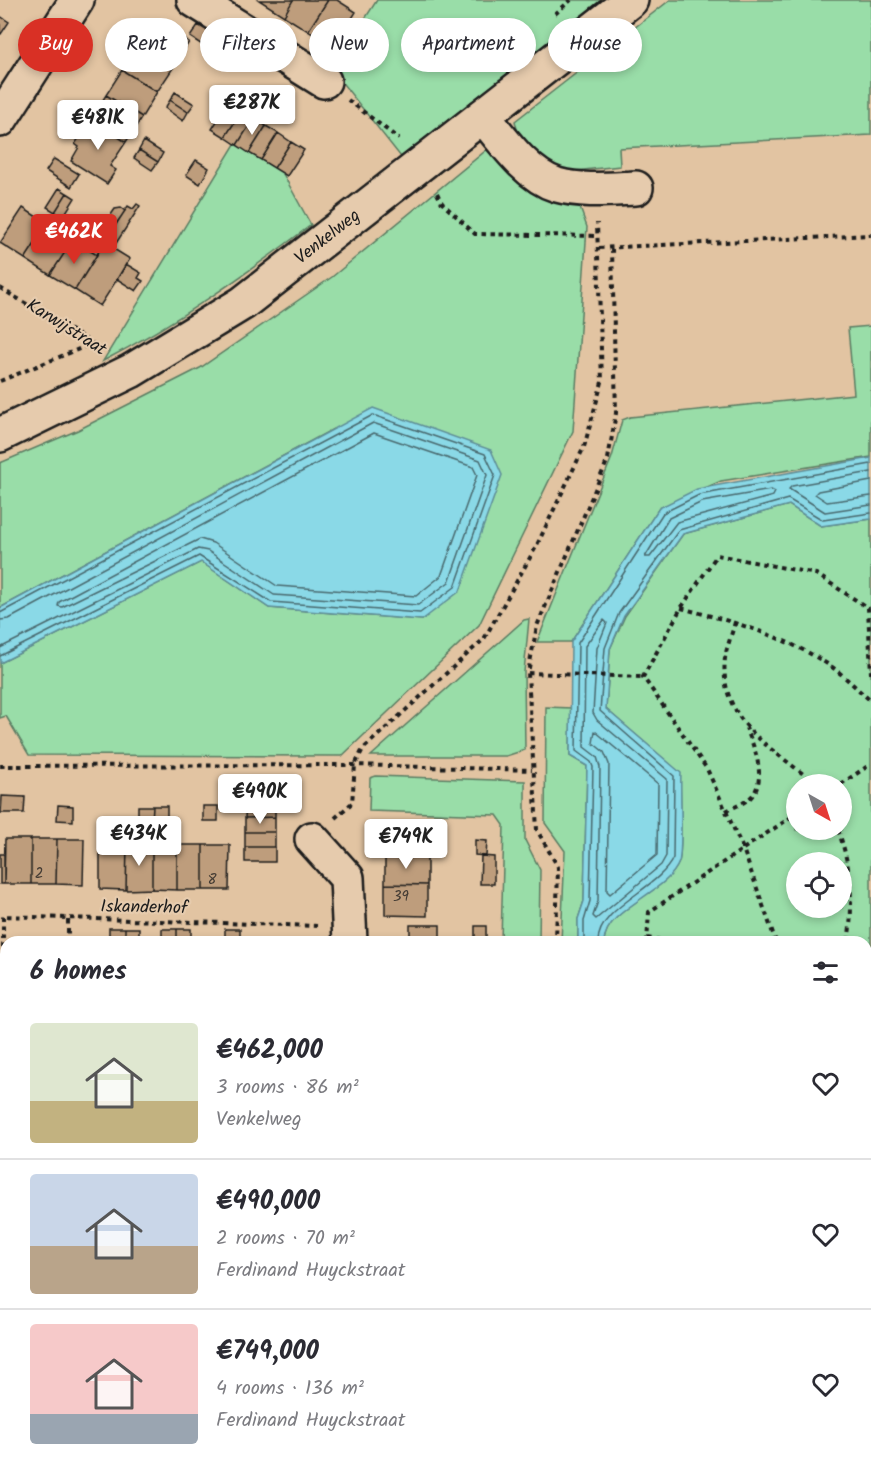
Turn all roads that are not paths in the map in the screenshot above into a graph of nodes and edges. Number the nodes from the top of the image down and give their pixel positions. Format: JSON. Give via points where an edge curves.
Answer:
{"nodes":[{"id":1,"x":77,"y":0,"type":"edge"},
{"id":2,"x":195,"y":0,"type":"edge"},
{"id":3,"x":631,"y":0,"type":"edge"},
{"id":4,"x":324,"y":81,"type":"dead end"},
{"id":5,"x":483,"y":116,"type":"junction"},
{"id":6,"x":0,"y":120,"type":"edge"},
{"id":7,"x":636,"y":188,"type":"dead end"},
{"id":8,"x":0,"y":435,"type":"edge"},
{"id":9,"x":312,"y":839,"type":"road end"},
{"id":10,"x":350,"y":934,"type":"edge"}],
"edges":[{"from":1,"to":6,"type":"street"},
{"from":2,"to":4,"type":"street"},
{"from":3,"to":5,"type":"street","name":"Venkelweg"},
{"from":5,"to":7,"type":"street","via":[[524,165],[556,185]]},
{"from":5,"to":8,"type":"street","name":"Venkelweg","via":[[243,303],[131,371]]},
{"from":9,"to":10,"type":"street","via":[[347,878]]}]}
